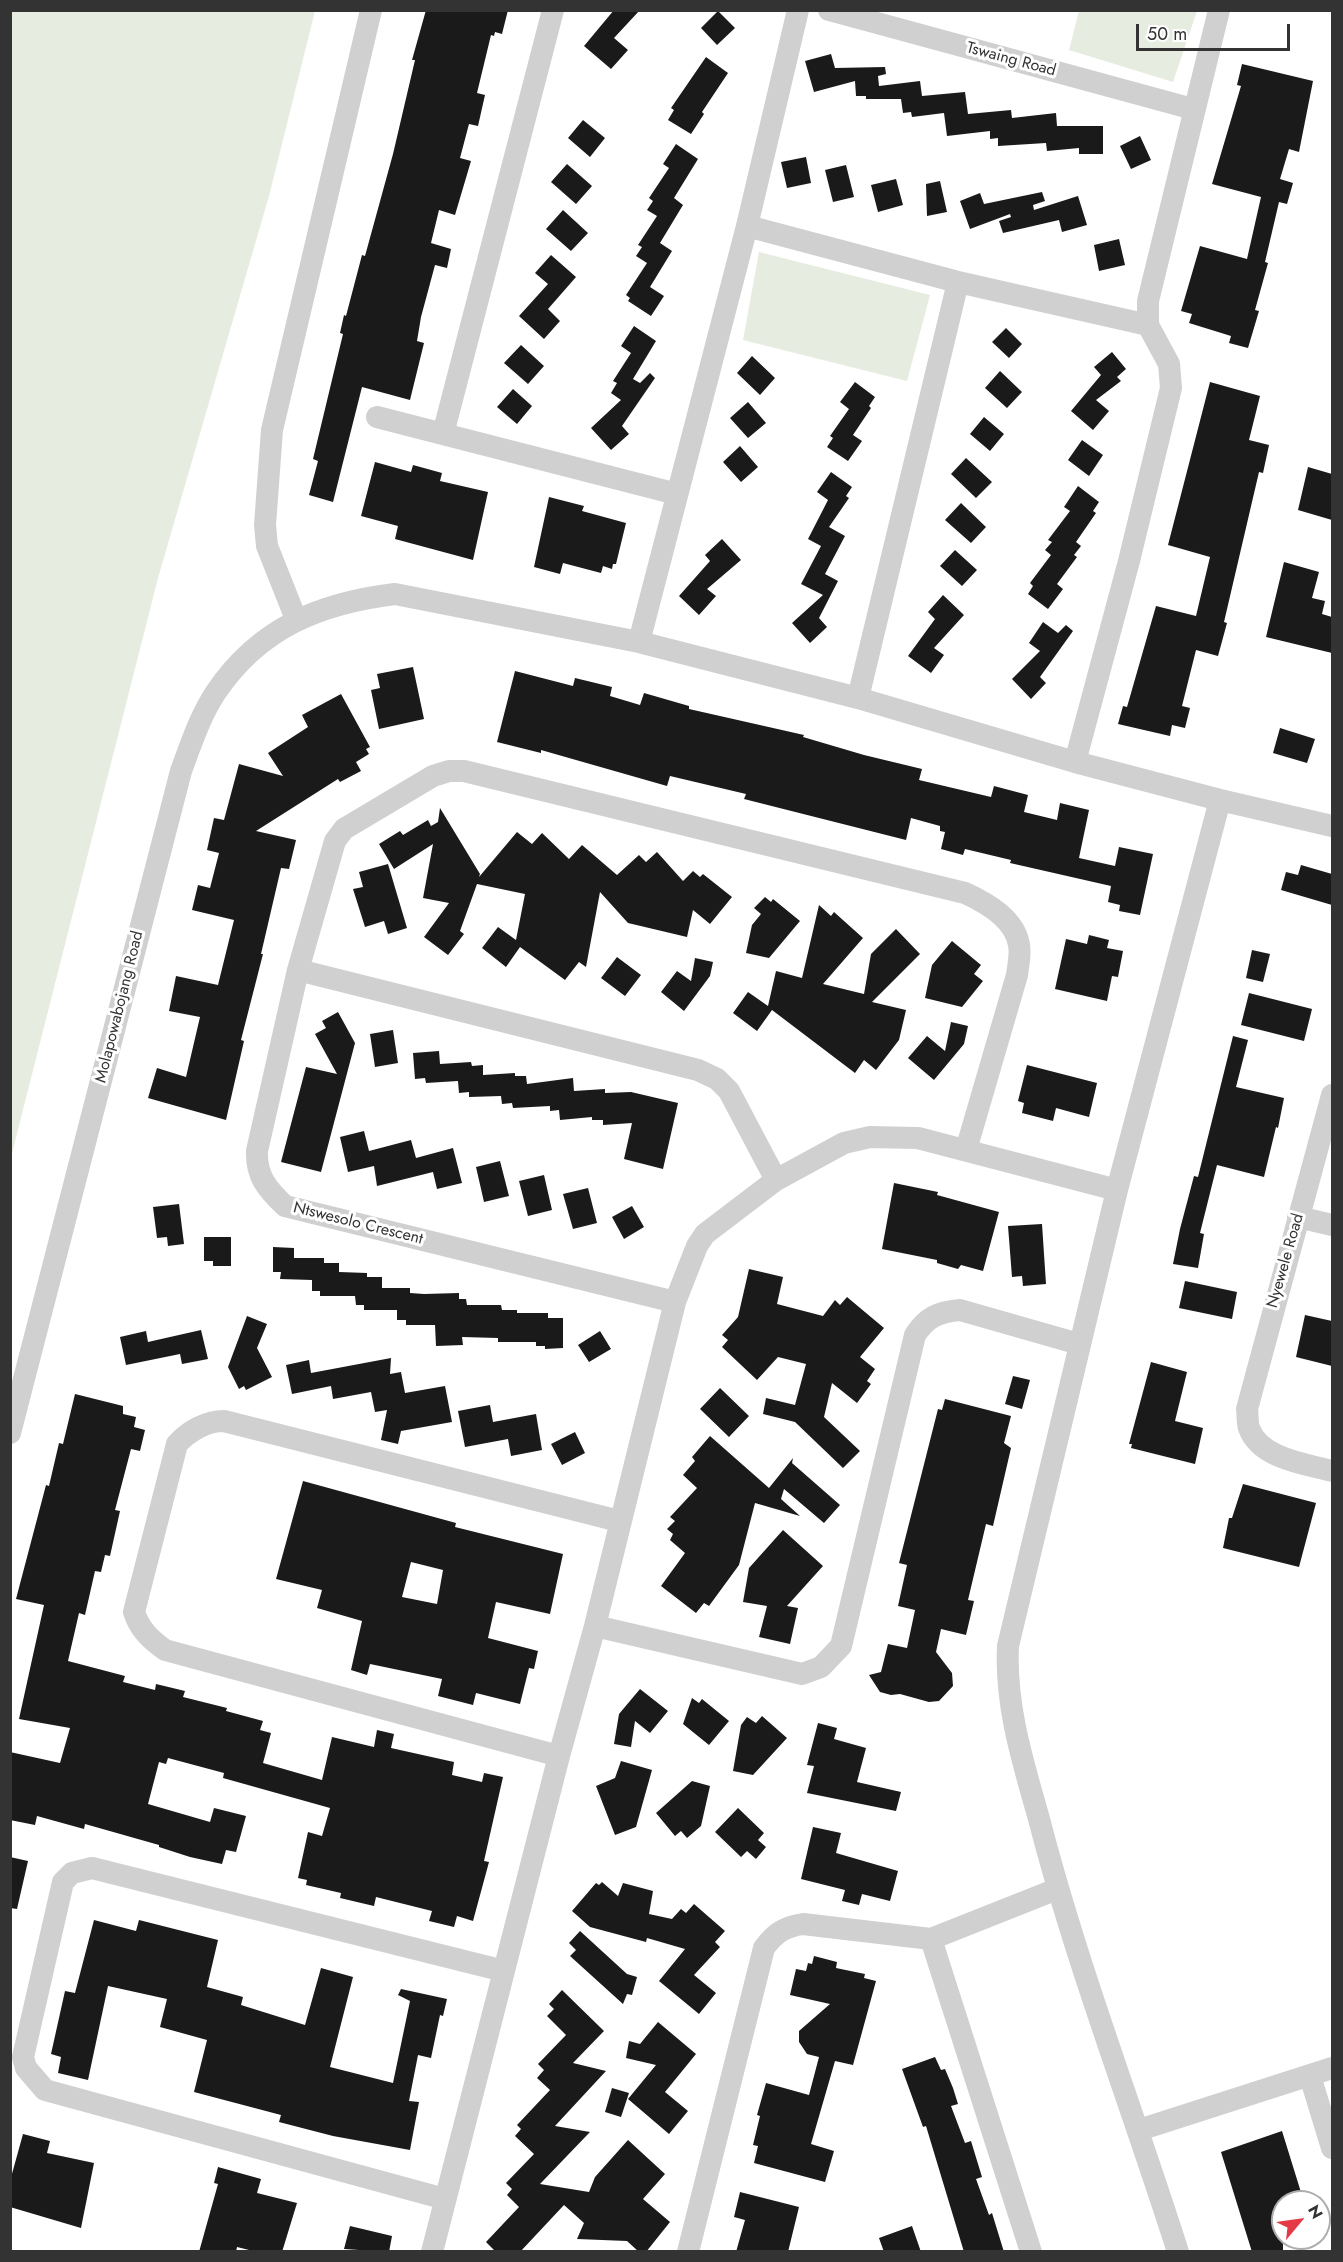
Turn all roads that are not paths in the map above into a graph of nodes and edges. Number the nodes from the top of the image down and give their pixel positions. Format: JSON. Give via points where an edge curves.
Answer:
{"nodes":[{"id":1,"x":371,"y":10,"type":"edge"},
{"id":2,"x":553,"y":10,"type":"edge"},
{"id":3,"x":798,"y":10,"type":"edge"},
{"id":4,"x":829,"y":10,"type":"edge"},
{"id":5,"x":1219,"y":10,"type":"edge"},
{"id":6,"x":1193,"y":109,"type":"junction"},
{"id":7,"x":747,"y":226,"type":"junction"},
{"id":8,"x":958,"y":282,"type":"junction"},
{"id":9,"x":1148,"y":325,"type":"junction"},
{"id":10,"x":377,"y":417,"type":"dead end"},
{"id":11,"x":443,"y":434,"type":"junction"},
{"id":12,"x":676,"y":495,"type":"junction"},
{"id":13,"x":296,"y":619,"type":"junction"},
{"id":14,"x":639,"y":642,"type":"junction"},
{"id":15,"x":858,"y":698,"type":"junction"},
{"id":16,"x":1075,"y":762,"type":"junction"},
{"id":17,"x":1220,"y":801,"type":"junction"},
{"id":18,"x":1332,"y":824,"type":"edge"},
{"id":19,"x":298,"y":970,"type":"junction"},
{"id":20,"x":1332,"y":1095,"type":"edge"},
{"id":21,"x":966,"y":1150,"type":"junction"},
{"id":22,"x":776,"y":1180,"type":"junction"},
{"id":23,"x":1117,"y":1190,"type":"junction"},
{"id":24,"x":1298,"y":1217,"type":"junction"},
{"id":25,"x":1332,"y":1225,"type":"edge"},
{"id":26,"x":675,"y":1302,"type":"junction"},
{"id":27,"x":1079,"y":1344,"type":"junction"},
{"id":28,"x":10,"y":1433,"type":"edge"},
{"id":29,"x":1332,"y":1471,"type":"edge"},
{"id":30,"x":619,"y":1521,"type":"junction"},
{"id":31,"x":595,"y":1626,"type":"junction"},
{"id":32,"x":559,"y":1756,"type":"junction"},
{"id":33,"x":1057,"y":1889,"type":"junction"},
{"id":34,"x":931,"y":1939,"type":"junction"},
{"id":35,"x":504,"y":1971,"type":"junction"},
{"id":36,"x":1332,"y":2068,"type":"edge"},
{"id":37,"x":1310,"y":2076,"type":"junction"},
{"id":38,"x":1139,"y":2130,"type":"junction"},
{"id":39,"x":1332,"y":2148,"type":"edge"},
{"id":40,"x":445,"y":2199,"type":"junction"},
{"id":41,"x":432,"y":2252,"type":"edge"},
{"id":42,"x":688,"y":2252,"type":"edge"},
{"id":43,"x":1032,"y":2252,"type":"edge"},
{"id":44,"x":1178,"y":2252,"type":"edge"}],
"edges":[{"from":1,"to":13,"type":"street","via":[[272,430],[267,546]]},
{"from":2,"to":11,"type":"street"},
{"from":3,"to":7,"type":"street"},
{"from":4,"to":6,"type":"street","name":"Tswaing Road"},
{"from":5,"to":6,"type":"street"},
{"from":6,"to":9,"type":"street","via":[[1148,301]]},
{"from":7,"to":8,"type":"street"},
{"from":7,"to":12,"type":"street"},
{"from":8,"to":9,"type":"street"},
{"from":8,"to":15,"type":"street"},
{"from":9,"to":16,"type":"street","via":[[1169,364],[1171,388]]},
{"from":10,"to":11,"type":"street"},
{"from":11,"to":12,"type":"street"},
{"from":12,"to":14,"type":"street"},
{"from":13,"to":14,"type":"street","name":"Molapowabojang Road","via":[[363,598],[395,594]]},
{"from":13,"to":28,"type":"street","name":"Molapowabojang Road","via":[[254,649],[216,691],[181,771]]},
{"from":14,"to":15,"type":"street","name":"Molapowabojang Road"},
{"from":15,"to":16,"type":"street","name":"Molapowabojang Road"},
{"from":16,"to":17,"type":"street","name":"Molapowabojang Road"},
{"from":17,"to":18,"type":"street","name":"Molapowabojang Road"},
{"from":17,"to":23,"type":"street"},
{"from":19,"to":21,"type":"street","name":"Ntswesolo Crescent","via":[[329,856],[344,829],[433,776],[449,771],[464,771],[965,892],[990,904],[1008,922],[1019,945],[1017,975]]},
{"from":19,"to":22,"type":"street","via":[[698,1070],[717,1079],[729,1091]]},
{"from":19,"to":26,"type":"street","name":"Ntswesolo Crescent","via":[[256,1151],[256,1168],[267,1189],[285,1206]]},
{"from":20,"to":24,"type":"street","name":"Nyewele Road"},
{"from":21,"to":22,"type":"street","via":[[918,1138],[870,1137],[844,1143]]},
{"from":21,"to":23,"type":"street"},
{"from":22,"to":26,"type":"street","via":[[705,1234]]},
{"from":23,"to":27,"type":"street"},
{"from":24,"to":25,"type":"street"},
{"from":24,"to":29,"type":"street","name":"Nyewele Road","via":[[1251,1388],[1249,1429],[1262,1445],[1280,1457]]},
{"from":26,"to":30,"type":"street"},
{"from":27,"to":31,"type":"street","via":[[960,1310],[942,1312],[925,1320],[915,1335],[841,1646],[820,1667],[802,1674]]},
{"from":27,"to":33,"type":"street","via":[[1007,1664],[1011,1713]]},
{"from":30,"to":31,"type":"street"},
{"from":30,"to":32,"type":"street","via":[[214,1421],[186,1434],[177,1444],[134,1612],[138,1625],[165,1650]]},
{"from":31,"to":32,"type":"street"},
{"from":32,"to":35,"type":"street"},
{"from":33,"to":34,"type":"street"},
{"from":33,"to":38,"type":"street"},
{"from":34,"to":42,"type":"street","via":[[803,1924],[787,1926],[773,1936],[764,1948]]},
{"from":34,"to":43,"type":"street"},
{"from":35,"to":40,"type":"street"},
{"from":35,"to":40,"type":"street","via":[[92,1868],[72,1873],[63,1882],[23,2057],[26,2068],[45,2090]]},
{"from":36,"to":37,"type":"street"},
{"from":37,"to":38,"type":"street"},
{"from":37,"to":39,"type":"street"},
{"from":38,"to":44,"type":"street"},
{"from":40,"to":41,"type":"street"}]}
